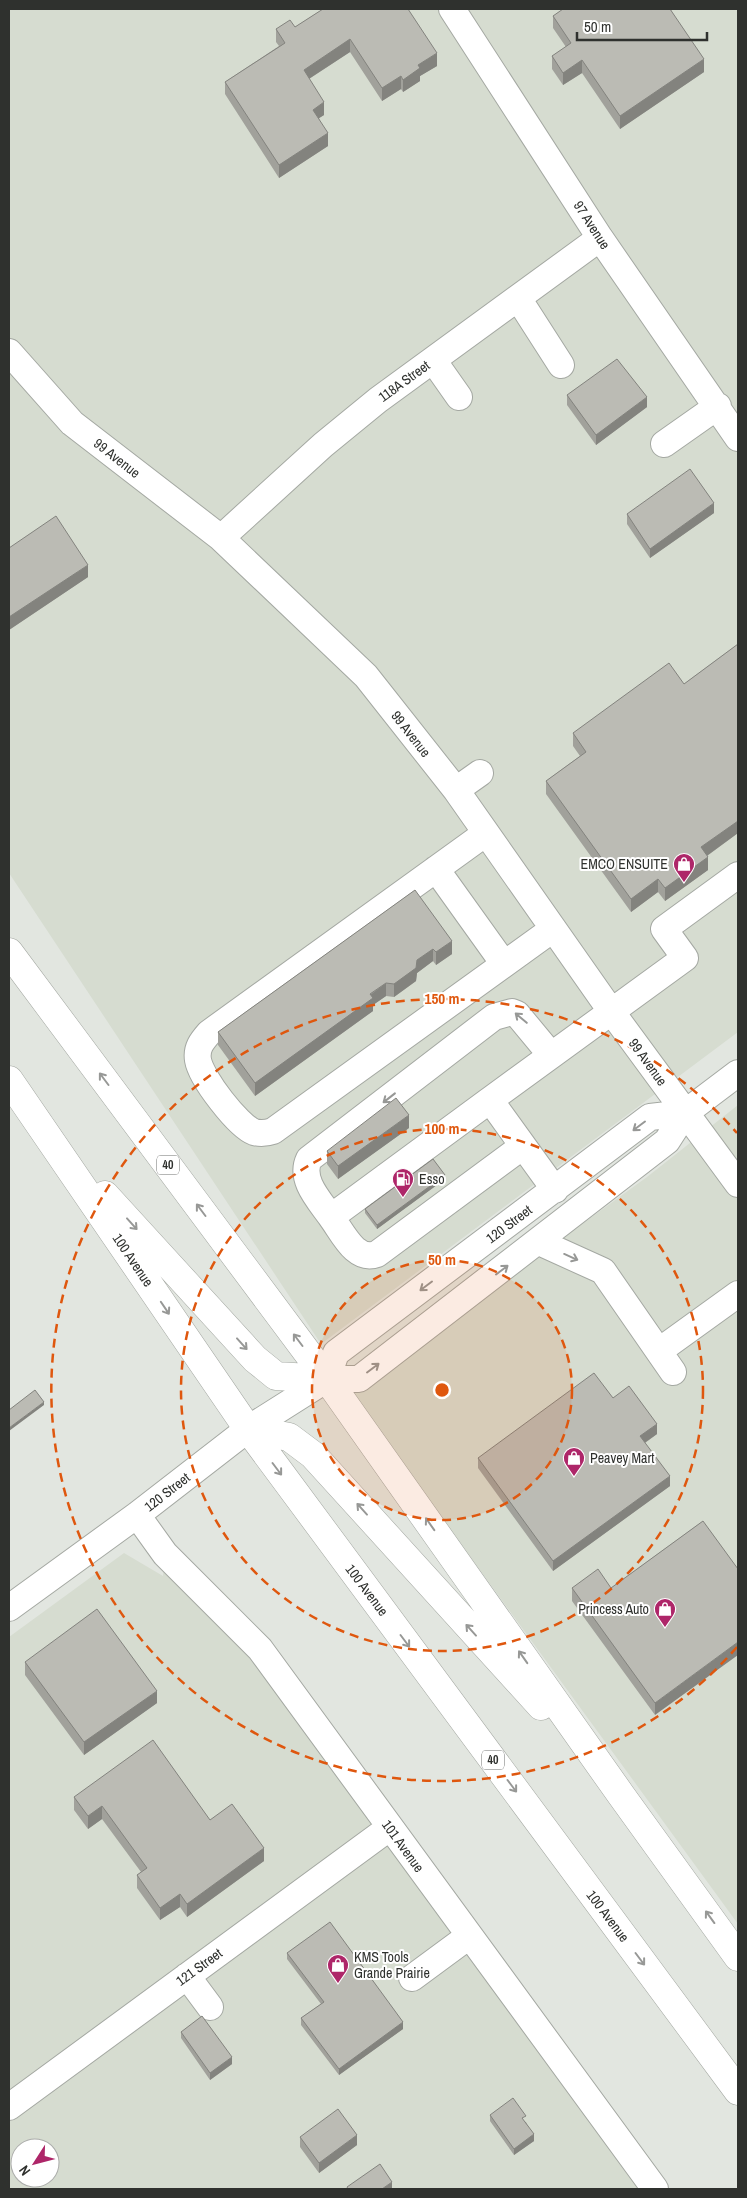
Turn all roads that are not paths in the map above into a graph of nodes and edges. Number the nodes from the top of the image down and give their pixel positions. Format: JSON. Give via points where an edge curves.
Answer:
{"nodes":[{"id":1,"x":452,"y":9,"type":"edge"},
{"id":2,"x":600,"y":238,"type":"junction"},
{"id":3,"x":518,"y":298,"type":"junction"},
{"id":4,"x":9,"y":352,"type":"edge"},
{"id":5,"x":433,"y":360,"type":"junction"},
{"id":6,"x":561,"y":365,"type":"dead end"},
{"id":7,"x":459,"y":397,"type":"dead end"},
{"id":8,"x":718,"y":406,"type":"junction"},
{"id":9,"x":738,"y":438,"type":"edge"},
{"id":10,"x":664,"y":444,"type":"dead end"},
{"id":11,"x":221,"y":538,"type":"junction"},
{"id":12,"x":480,"y":773,"type":"dead end"},
{"id":13,"x":456,"y":790,"type":"junction"},
{"id":14,"x":486,"y":833,"type":"junction"},
{"id":15,"x":436,"y":869,"type":"junction"},
{"id":16,"x":738,"y":874,"type":"edge"},
{"id":17,"x":553,"y":929,"type":"junction"},
{"id":18,"x":9,"y":952,"type":"edge"},
{"id":19,"x":504,"y":964,"type":"junction"},
{"id":20,"x":611,"y":1011,"type":"junction"},
{"id":21,"x":551,"y":1055,"type":"junction"},
{"id":22,"x":738,"y":1073,"type":"edge"},
{"id":23,"x":9,"y":1080,"type":"edge"},
{"id":24,"x":490,"y":1100,"type":"junction"},
{"id":25,"x":685,"y":1113,"type":"junction"},
{"id":26,"x":40,"y":1124,"type":"junction"},
{"id":27,"x":523,"y":1146,"type":"junction"},
{"id":28,"x":738,"y":1184,"type":"edge"},
{"id":29,"x":555,"y":1190,"type":"junction"},
{"id":30,"x":331,"y":1217,"type":"junction"},
{"id":31,"x":539,"y":1242,"type":"junction"},
{"id":32,"x":738,"y":1294,"type":"edge"},
{"id":33,"x":327,"y":1379,"type":"junction"},
{"id":34,"x":248,"y":1429,"type":"junction"},
{"id":35,"x":137,"y":1515,"type":"junction"},
{"id":36,"x":9,"y":1608,"type":"edge"},
{"id":37,"x":621,"y":1795,"type":"junction"},
{"id":38,"x":390,"y":1828,"type":"junction"},
{"id":39,"x":469,"y":1936,"type":"junction"},
{"id":40,"x":738,"y":1956,"type":"edge"},
{"id":41,"x":187,"y":1976,"type":"junction"},
{"id":42,"x":412,"y":1978,"type":"dead end"},
{"id":43,"x":210,"y":2007,"type":"dead end"},
{"id":44,"x":738,"y":2091,"type":"edge"},
{"id":45,"x":9,"y":2107,"type":"edge"},
{"id":46,"x":655,"y":2189,"type":"edge"}],
"edges":[{"from":1,"to":2,"type":"street","name":"97 Avenue"},
{"from":2,"to":3,"type":"street","name":"118A Street"},
{"from":2,"to":8,"type":"street","name":"97 Avenue"},
{"from":3,"to":5,"type":"street","name":"118A Street"},
{"from":3,"to":6,"type":"street"},
{"from":4,"to":11,"type":"street","name":"99 Avenue","via":[[72,423]]},
{"from":5,"to":7,"type":"street"},
{"from":5,"to":11,"type":"street","name":"118A Street","via":[[323,445]]},
{"from":8,"to":9,"type":"street","name":"97 Avenue"},
{"from":8,"to":10,"type":"street"},
{"from":11,"to":13,"type":"street","name":"99 Avenue","via":[[366,676]]},
{"from":12,"to":13,"type":"street"},
{"from":13,"to":14,"type":"street","name":"99 Avenue"},
{"from":14,"to":15,"type":"street"},
{"from":14,"to":17,"type":"street","name":"99 Avenue"},
{"from":15,"to":19,"type":"street"},
{"from":15,"to":19,"type":"street","via":[[209,1033],[198,1050],[202,1072],[245,1127],[264,1134],[273,1131]]},
{"from":16,"to":20,"type":"street","via":[[664,929],[685,958]]},
{"from":17,"to":19,"type":"street"},
{"from":17,"to":20,"type":"street","name":"99 Avenue"},
{"from":33,"to":18,"type":"main road","number":"40","one_way":true},
{"from":20,"to":21,"type":"street"},
{"from":20,"to":25,"type":"street","name":"99 Avenue"},
{"from":21,"to":24,"type":"street"},
{"from":21,"to":30,"type":"street","one_way":true,"via":[[517,1014],[512,1012],[494,1017],[309,1159],[308,1182]]},
{"from":22,"to":25,"type":"street"},
{"from":23,"to":26,"type":"main road","name":"100 Avenue","number":"40"},
{"from":24,"to":27,"type":"street"},
{"from":24,"to":30,"type":"street"},
{"from":25,"to":28,"type":"street","name":"99 Avenue"},
{"from":25,"to":29,"type":"street","name":"120 Street","one_way":true,"via":[[650,1117]]},
{"from":25,"to":31,"type":"street","via":[[667,1141]]},
{"from":26,"to":33,"type":"main road","one_way":true,"via":[[255,1359],[276,1376]]},
{"from":26,"to":34,"type":"main road","name":"100 Avenue","number":"40","one_way":true},
{"from":27,"to":29,"type":"street"},
{"from":27,"to":30,"type":"street","via":[[378,1254],[360,1255]]},
{"from":29,"to":33,"type":"street","name":"120 Street","one_way":true,"via":[[336,1353]]},
{"from":31,"to":32,"type":"street","one_way":true,"via":[[603,1271],[666,1361]]},
{"from":33,"to":31,"type":"street","one_way":true,"via":[[359,1379]]},
{"from":33,"to":34,"type":"street","name":"120 Street"},
{"from":37,"to":33,"type":"main road","number":"40","one_way":true},
{"from":34,"to":35,"type":"street","name":"120 Street"},
{"from":37,"to":34,"type":"main road","one_way":true,"via":[[313,1455],[289,1437]]},
{"from":34,"to":44,"type":"main road","name":"100 Avenue","number":"40","one_way":true},
{"from":35,"to":36,"type":"street","name":"120 Street"},
{"from":35,"to":38,"type":"street","name":"101 Avenue","via":[[165,1554],[260,1649]]},
{"from":40,"to":37,"type":"main road","number":"40","one_way":true},
{"from":38,"to":39,"type":"street","name":"101 Avenue"},
{"from":38,"to":41,"type":"street","name":"121 Street"},
{"from":39,"to":42,"type":"street"},
{"from":39,"to":46,"type":"street","name":"101 Avenue"},
{"from":41,"to":43,"type":"street"},
{"from":41,"to":45,"type":"street","name":"121 Street"}]}
